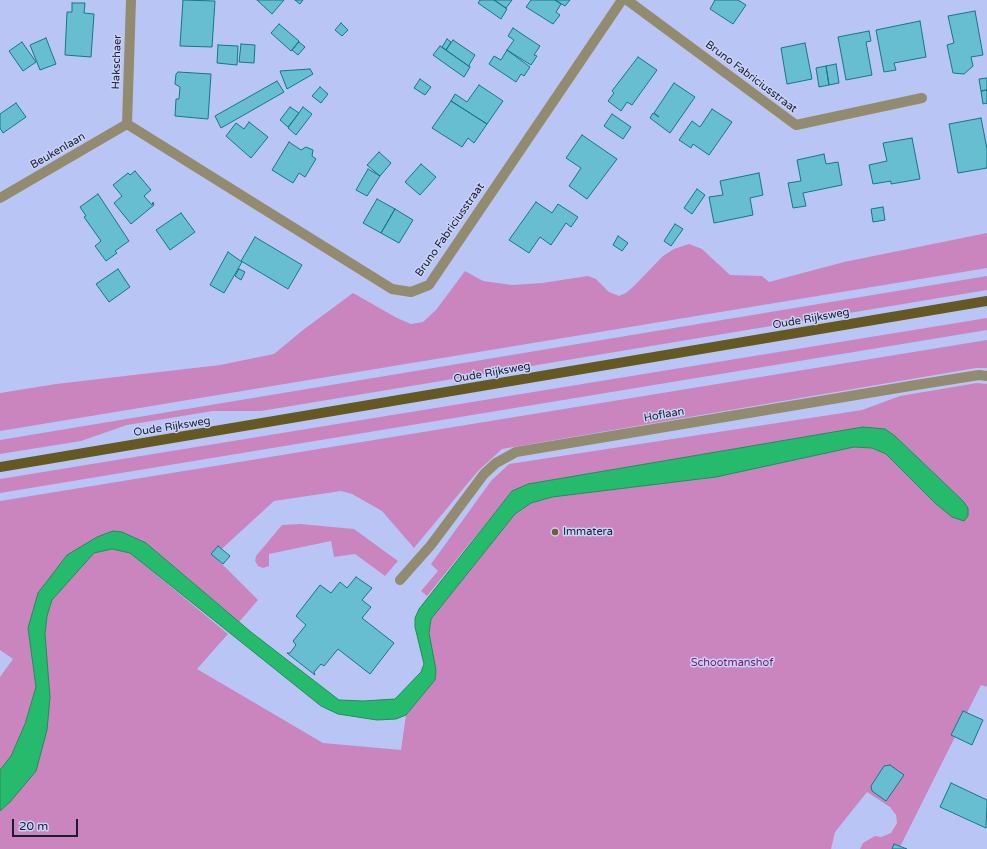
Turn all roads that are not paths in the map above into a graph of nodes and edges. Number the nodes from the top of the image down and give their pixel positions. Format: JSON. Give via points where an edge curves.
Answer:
{"nodes":[{"id":1,"x":131,"y":0,"type":"edge"},
{"id":2,"x":622,"y":0,"type":"edge"},
{"id":3,"x":627,"y":0,"type":"edge"},
{"id":4,"x":922,"y":98,"type":"dead end"},
{"id":5,"x":127,"y":124,"type":"junction"},
{"id":6,"x":0,"y":198,"type":"edge"},
{"id":7,"x":987,"y":302,"type":"edge"},
{"id":8,"x":987,"y":376,"type":"edge"},
{"id":9,"x":0,"y":467,"type":"edge"},
{"id":10,"x":400,"y":580,"type":"dead end"}],
"edges":[{"from":1,"to":5,"type":"street","name":"Hakschaer"},
{"from":2,"to":5,"type":"street","name":"Bruno Fabriciusstraat","via":[[429,285],[411,292],[392,289]]},
{"from":3,"to":4,"type":"street","name":"Bruno Fabriciusstraat","via":[[796,125]]},
{"from":5,"to":6,"type":"street","name":"Beukenlaan"},
{"from":7,"to":9,"type":"main road","name":"Oude Rijksweg"},
{"from":8,"to":10,"type":"street","name":"Hoflaan","via":[[916,385],[516,452],[496,463],[484,474],[431,545]]}]}
